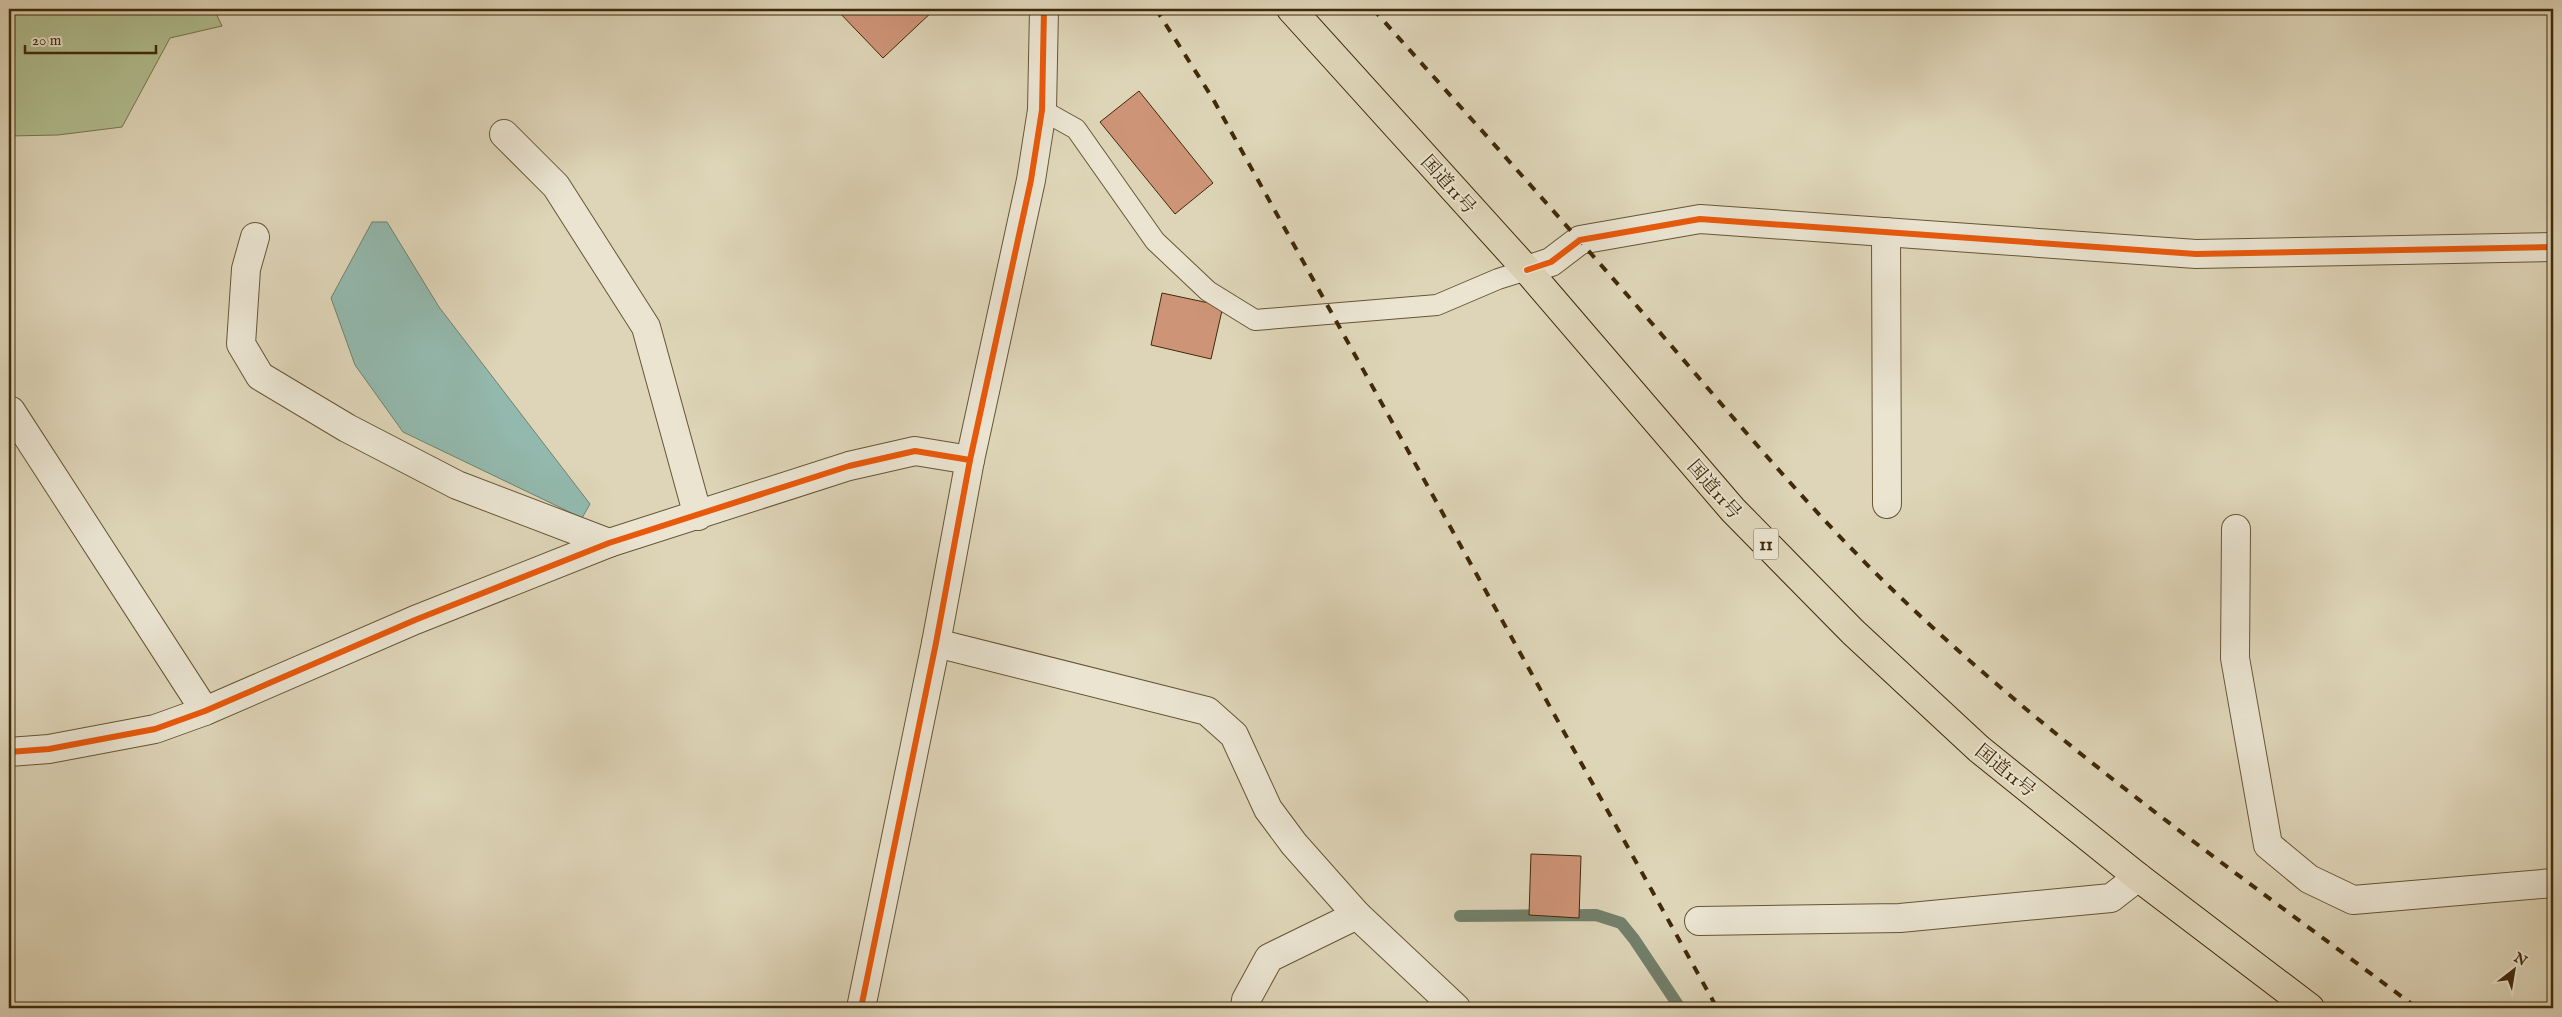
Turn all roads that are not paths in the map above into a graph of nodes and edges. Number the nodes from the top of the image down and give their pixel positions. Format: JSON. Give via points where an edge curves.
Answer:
{"nodes":[{"id":1,"x":1044,"y":9,"type":"edge"},
{"id":2,"x":1291,"y":9,"type":"edge"},
{"id":3,"x":1042,"y":110,"type":"junction"},
{"id":4,"x":504,"y":134,"type":"dead end"},
{"id":5,"x":1886,"y":232,"type":"junction"},
{"id":6,"x":255,"y":238,"type":"dead end"},
{"id":7,"x":2553,"y":247,"type":"edge"},
{"id":8,"x":1527,"y":270,"type":"junction"},
{"id":9,"x":11,"y":411,"type":"dead end"},
{"id":10,"x":970,"y":460,"type":"junction"},
{"id":11,"x":1887,"y":504,"type":"dead end"},
{"id":12,"x":698,"y":516,"type":"junction"},
{"id":13,"x":2236,"y":529,"type":"dead end"},
{"id":14,"x":609,"y":544,"type":"junction"},
{"id":15,"x":936,"y":643,"type":"junction"},
{"id":16,"x":205,"y":711,"type":"junction"},
{"id":17,"x":9,"y":752,"type":"edge"},
{"id":18,"x":2138,"y":878,"type":"junction"},
{"id":19,"x":2553,"y":883,"type":"edge"},
{"id":20,"x":1356,"y":915,"type":"junction"},
{"id":21,"x":1698,"y":921,"type":"dead end"},
{"id":22,"x":2290,"y":1000,"type":"edge"},
{"id":23,"x":861,"y":1008,"type":"edge"},
{"id":24,"x":1244,"y":1008,"type":"edge"},
{"id":25,"x":1456,"y":1008,"type":"edge"},
{"id":26,"x":2310,"y":1008,"type":"edge"}],
"edges":[{"from":1,"to":3,"type":"street"},
{"from":2,"to":8,"type":"highway","name":"国道11号","number":"11"},
{"from":3,"to":8,"type":"lane","via":[[1076,129],[1156,241],[1208,291],[1255,320],[1437,305]]},
{"from":3,"to":10,"type":"street","via":[[1020,237]]},
{"from":4,"to":12,"type":"street","via":[[556,186],[646,327]]},
{"from":5,"to":7,"type":"street","via":[[2196,254]]},
{"from":5,"to":8,"type":"street","via":[[1700,219],[1580,240],[1551,262]]},
{"from":5,"to":11,"type":"street"},
{"from":6,"to":14,"type":"street","via":[[246,269],[241,344],[260,376],[347,428],[458,485]]},
{"from":8,"to":18,"type":"highway","name":"国道11号","number":"11","via":[[1732,510],[1853,632],[1980,749]]},
{"from":9,"to":16,"type":"street"},
{"from":10,"to":12,"type":"street","via":[[914,451],[849,466]]},
{"from":10,"to":15,"type":"street"},
{"from":12,"to":14,"type":"street"},
{"from":13,"to":19,"type":"street","via":[[2235,658],[2268,845],[2309,879],[2353,900]]},
{"from":14,"to":16,"type":"street","via":[[416,620]]},
{"from":15,"to":20,"type":"street","via":[[1207,711],[1234,734],[1268,809]]},
{"from":15,"to":23,"type":"street"},
{"from":16,"to":17,"type":"street","via":[[155,730],[49,749]]},
{"from":18,"to":21,"type":"street","via":[[2111,898],[1900,918]]},
{"from":18,"to":22,"type":"highway","name":"国道11号","number":"11"},
{"from":20,"to":24,"type":"street","via":[[1269,958]]},
{"from":20,"to":25,"type":"street"},
{"from":22,"to":26,"type":"highway","name":"国道11号","number":"11"}]}
